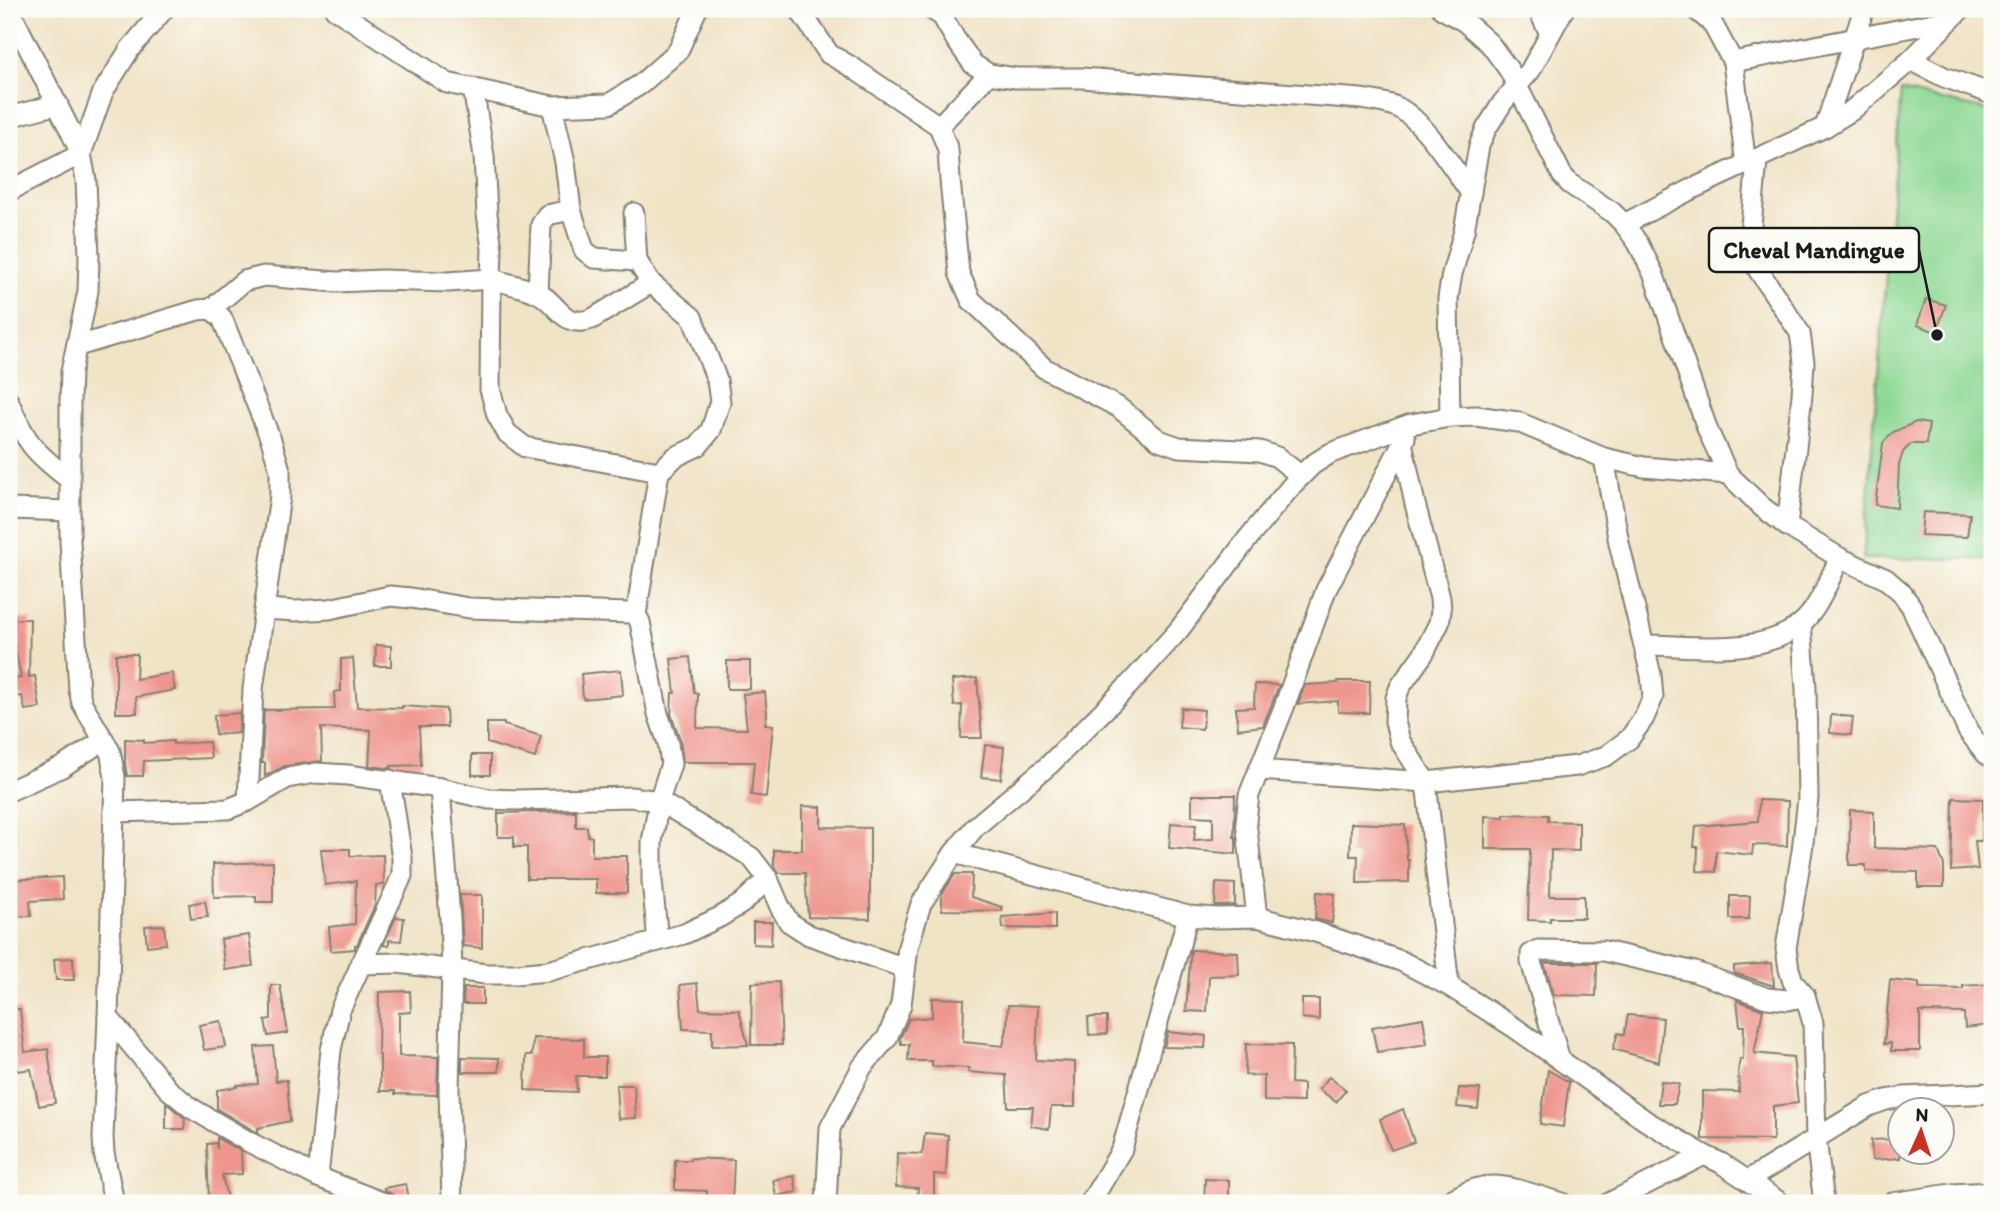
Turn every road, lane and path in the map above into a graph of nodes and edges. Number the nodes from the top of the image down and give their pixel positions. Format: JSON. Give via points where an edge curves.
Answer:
{"nodes":[{"id":1,"x":9,"y":9,"type":"edge"},
{"id":2,"x":163,"y":9,"type":"edge"},
{"id":3,"x":335,"y":9,"type":"edge"},
{"id":4,"x":697,"y":9,"type":"edge"},
{"id":5,"x":799,"y":9,"type":"edge"},
{"id":6,"x":931,"y":9,"type":"edge"},
{"id":7,"x":1442,"y":9,"type":"edge"},
{"id":8,"x":1538,"y":9,"type":"edge"},
{"id":9,"x":1564,"y":9,"type":"edge"},
{"id":10,"x":1695,"y":9,"type":"edge"},
{"id":11,"x":1864,"y":9,"type":"edge"},
{"id":12,"x":1955,"y":14,"type":"edge"},
{"id":13,"x":1550,"y":34,"type":"junction"},
{"id":14,"x":1853,"y":38,"type":"junction"},
{"id":15,"x":1910,"y":60,"type":"junction"},
{"id":16,"x":1733,"y":62,"type":"junction"},
{"id":17,"x":989,"y":74,"type":"junction"},
{"id":18,"x":1516,"y":87,"type":"junction"},
{"id":19,"x":473,"y":88,"type":"junction"},
{"id":20,"x":1992,"y":94,"type":"edge"},
{"id":21,"x":58,"y":104,"type":"junction"},
{"id":22,"x":552,"y":106,"type":"junction"},
{"id":23,"x":9,"y":117,"type":"edge"},
{"id":24,"x":939,"y":126,"type":"junction"},
{"id":25,"x":1825,"y":127,"type":"junction"},
{"id":26,"x":81,"y":154,"type":"junction"},
{"id":27,"x":1751,"y":162,"type":"junction"},
{"id":28,"x":9,"y":191,"type":"edge"},
{"id":29,"x":1471,"y":193,"type":"junction"},
{"id":30,"x":571,"y":209,"type":"junction"},
{"id":31,"x":634,"y":213,"type":"dead end"},
{"id":32,"x":1624,"y":224,"type":"junction"},
{"id":33,"x":637,"y":261,"type":"junction"},
{"id":34,"x":491,"y":279,"type":"junction"},
{"id":35,"x":651,"y":283,"type":"junction"},
{"id":36,"x":538,"y":292,"type":"junction"},
{"id":37,"x":211,"y":309,"type":"junction"},
{"id":38,"x":78,"y":345,"type":"junction"},
{"id":39,"x":9,"y":402,"type":"edge"},
{"id":40,"x":1450,"y":417,"type":"junction"},
{"id":41,"x":1411,"y":424,"type":"junction"},
{"id":42,"x":1402,"y":442,"type":"junction"},
{"id":43,"x":1604,"y":458,"type":"junction"},
{"id":44,"x":660,"y":472,"type":"junction"},
{"id":45,"x":1728,"y":474,"type":"junction"},
{"id":46,"x":1301,"y":476,"type":"junction"},
{"id":47,"x":69,"y":479,"type":"junction"},
{"id":48,"x":9,"y":509,"type":"edge"},
{"id":49,"x":69,"y":511,"type":"junction"},
{"id":50,"x":1787,"y":526,"type":"junction"},
{"id":51,"x":1840,"y":558,"type":"junction"},
{"id":52,"x":265,"y":609,"type":"junction"},
{"id":53,"x":636,"y":615,"type":"junction"},
{"id":54,"x":1801,"y":624,"type":"junction"},
{"id":55,"x":1644,"y":645,"type":"junction"},
{"id":56,"x":104,"y":740,"type":"junction"},
{"id":57,"x":1992,"y":758,"type":"edge"},
{"id":58,"x":1259,"y":769,"type":"junction"},
{"id":59,"x":390,"y":780,"type":"junction"},
{"id":60,"x":1426,"y":782,"type":"junction"},
{"id":61,"x":440,"y":788,"type":"junction"},
{"id":62,"x":9,"y":791,"type":"edge"},
{"id":63,"x":248,"y":801,"type":"junction"},
{"id":64,"x":659,"y":801,"type":"junction"},
{"id":65,"x":114,"y":811,"type":"junction"},
{"id":66,"x":954,"y":853,"type":"junction"},
{"id":67,"x":768,"y":879,"type":"junction"},
{"id":68,"x":1188,"y":916,"type":"junction"},
{"id":69,"x":1257,"y":917,"type":"junction"},
{"id":70,"x":658,"y":941,"type":"junction"},
{"id":71,"x":360,"y":964,"type":"junction"},
{"id":72,"x":905,"y":968,"type":"junction"},
{"id":73,"x":452,"y":970,"type":"junction"},
{"id":74,"x":1449,"y":985,"type":"junction"},
{"id":75,"x":1805,"y":996,"type":"junction"},
{"id":76,"x":108,"y":1017,"type":"junction"},
{"id":77,"x":1560,"y":1060,"type":"junction"},
{"id":78,"x":1992,"y":1093,"type":"edge"},
{"id":79,"x":1816,"y":1138,"type":"junction"},
{"id":80,"x":1704,"y":1155,"type":"junction"},
{"id":81,"x":318,"y":1177,"type":"junction"},
{"id":82,"x":1748,"y":1180,"type":"junction"},
{"id":83,"x":1992,"y":1192,"type":"edge"},
{"id":84,"x":1950,"y":1199,"type":"edge"},
{"id":85,"x":114,"y":1203,"type":"edge"},
{"id":86,"x":384,"y":1203,"type":"edge"},
{"id":87,"x":452,"y":1203,"type":"edge"},
{"id":88,"x":826,"y":1203,"type":"edge"},
{"id":89,"x":1090,"y":1203,"type":"edge"},
{"id":90,"x":1446,"y":1203,"type":"edge"},
{"id":91,"x":1562,"y":1203,"type":"edge"},
{"id":92,"x":1609,"y":1203,"type":"edge"},
{"id":93,"x":1781,"y":1203,"type":"edge"},
{"id":94,"x":1824,"y":1203,"type":"edge"},
{"id":95,"x":1892,"y":1203,"type":"edge"}],
"edges":[{"from":1,"to":21,"type":"street"},
{"from":2,"to":26,"type":"street","via":[[103,92]]},
{"from":3,"to":19,"type":"street","via":[[447,83]]},
{"from":4,"to":22,"type":"street","via":[[678,51],[641,84],[609,104]]},
{"from":5,"to":24,"type":"street","via":[[829,54]]},
{"from":6,"to":17,"type":"street","via":[[942,16],[973,64]]},
{"from":7,"to":18,"type":"street","via":[[1490,44]]},
{"from":8,"to":13,"type":"street"},
{"from":9,"to":13,"type":"street"},
{"from":10,"to":16,"type":"street","via":[[1712,23]]},
{"from":11,"to":14,"type":"street"},
{"from":12,"to":14,"type":"street"},
{"from":12,"to":15,"type":"street"},
{"from":13,"to":18,"type":"street"},
{"from":14,"to":16,"type":"street"},
{"from":14,"to":25,"type":"street"},
{"from":15,"to":20,"type":"street","via":[[1944,78]]},
{"from":15,"to":25,"type":"street","via":[[1851,111]]},
{"from":16,"to":27,"type":"street"},
{"from":17,"to":24,"type":"street"},
{"from":17,"to":29,"type":"street","via":[[1361,99],[1395,106],[1425,131]]},
{"from":18,"to":29,"type":"street","via":[[1486,129]]},
{"from":18,"to":32,"type":"street","via":[[1562,175]]},
{"from":19,"to":22,"type":"street"},
{"from":19,"to":34,"type":"street","via":[[484,156]]},
{"from":21,"to":23,"type":"street"},
{"from":21,"to":26,"type":"street"},
{"from":22,"to":30,"type":"street"},
{"from":24,"to":46,"type":"street","via":[[948,150],[959,273],[971,300],[1044,368],[1118,407],[1158,440],[1179,447],[1260,451],[1277,457]]},
{"from":25,"to":27,"type":"street"},
{"from":26,"to":28,"type":"street"},
{"from":26,"to":38,"type":"street","via":[[89,268]]},
{"from":27,"to":32,"type":"street"},
{"from":27,"to":50,"type":"street","via":[[1752,257],[1800,333],[1804,362]]},
{"from":29,"to":40,"type":"street","via":[[1448,298]]},
{"from":30,"to":33,"type":"street","via":[[584,250],[594,258]]},
{"from":30,"to":36,"type":"street","via":[[547,215],[541,225]]},
{"from":31,"to":33,"type":"street"},
{"from":32,"to":45,"type":"street","via":[[1653,273],[1708,431]]},
{"from":33,"to":35,"type":"street"},
{"from":34,"to":36,"type":"street"},
{"from":34,"to":37,"type":"street","via":[[337,282],[264,276],[244,281]]},
{"from":34,"to":44,"type":"street","via":[[490,388],[507,433],[525,447]]},
{"from":35,"to":36,"type":"street","via":[[581,323],[571,321]]},
{"from":35,"to":44,"type":"street","via":[[692,317],[718,380],[720,402],[711,430],[698,446],[675,457]]},
{"from":37,"to":38,"type":"street"},
{"from":37,"to":52,"type":"street","via":[[222,318],[280,470]]},
{"from":38,"to":47,"type":"street","via":[[69,401]]},
{"from":39,"to":47,"type":"street","via":[[34,449]]},
{"from":40,"to":41,"type":"street"},
{"from":40,"to":43,"type":"street","via":[[1518,422]]},
{"from":41,"to":42,"type":"street"},
{"from":41,"to":46,"type":"street","via":[[1331,453]]},
{"from":42,"to":58,"type":"street","via":[[1326,590]]},
{"from":42,"to":60,"type":"street","via":[[1441,611],[1424,653],[1400,687],[1395,709],[1400,741]]},
{"from":43,"to":45,"type":"street","via":[[1644,467]]},
{"from":43,"to":55,"type":"street"},
{"from":44,"to":53,"type":"street"},
{"from":45,"to":50,"type":"street"},
{"from":46,"to":66,"type":"street","via":[[1178,631],[1128,686],[1049,765],[975,827]]},
{"from":47,"to":49,"type":"street"},
{"from":48,"to":49,"type":"street"},
{"from":49,"to":56,"type":"street","via":[[79,690],[82,704]]},
{"from":50,"to":51,"type":"street"},
{"from":51,"to":54,"type":"street"},
{"from":51,"to":57,"type":"street","via":[[1886,579],[1901,592],[1968,731]]},
{"from":52,"to":53,"type":"street","via":[[329,609],[390,596],[470,608]]},
{"from":52,"to":63,"type":"street","via":[[253,689]]},
{"from":53,"to":64,"type":"street","via":[[671,764]]},
{"from":54,"to":55,"type":"street","via":[[1761,643],[1740,646]]},
{"from":54,"to":75,"type":"street","via":[[1808,798],[1786,948],[1793,982]]},
{"from":55,"to":60,"type":"street","via":[[1653,697],[1629,739],[1606,756],[1577,766]]},
{"from":56,"to":62,"type":"street","via":[[62,767]]},
{"from":56,"to":65,"type":"street","via":[[115,777]]},
{"from":58,"to":60,"type":"street"},
{"from":58,"to":69,"type":"street","via":[[1246,821]]},
{"from":59,"to":61,"type":"street"},
{"from":59,"to":63,"type":"street","via":[[297,776]]},
{"from":59,"to":71,"type":"street","via":[[402,876]]},
{"from":60,"to":74,"type":"street"},
{"from":61,"to":64,"type":"street","via":[[489,799],[631,797]]},
{"from":61,"to":73,"type":"street"},
{"from":63,"to":65,"type":"street","via":[[228,809]]},
{"from":64,"to":67,"type":"street","via":[[751,858]]},
{"from":64,"to":70,"type":"street","via":[[652,842]]},
{"from":65,"to":76,"type":"street"},
{"from":66,"to":68,"type":"street"},
{"from":66,"to":72,"type":"street","via":[[921,904]]},
{"from":67,"to":70,"type":"street","via":[[720,917]]},
{"from":67,"to":72,"type":"street","via":[[789,922],[798,928]]},
{"from":68,"to":69,"type":"street"},
{"from":68,"to":89,"type":"street","via":[[1122,1149]]},
{"from":69,"to":74,"type":"street","via":[[1401,961]]},
{"from":70,"to":73,"type":"street","via":[[548,971],[486,974]]},
{"from":71,"to":73,"type":"street"},
{"from":71,"to":81,"type":"street","via":[[340,1010],[331,1050]]},
{"from":72,"to":88,"type":"street","via":[[901,1005],[887,1038],[862,1067],[830,1128]]},
{"from":73,"to":87,"type":"street"},
{"from":74,"to":77,"type":"street"},
{"from":75,"to":77,"type":"street","via":[[1767,998],[1695,972],[1604,951],[1538,950],[1531,954],[1531,962]]},
{"from":75,"to":79,"type":"street","via":[[1813,1023]]},
{"from":76,"to":81,"type":"street","via":[[168,1089],[191,1108]]},
{"from":76,"to":85,"type":"street","via":[[103,1138]]},
{"from":77,"to":80,"type":"street","via":[[1646,1121]]},
{"from":78,"to":79,"type":"street","via":[[1886,1100]]},
{"from":79,"to":82,"type":"street"},
{"from":79,"to":94,"type":"street"},
{"from":80,"to":82,"type":"street"},
{"from":80,"to":92,"type":"street"},
{"from":81,"to":86,"type":"street"},
{"from":82,"to":93,"type":"street"},
{"from":83,"to":84,"type":"street"},
{"from":84,"to":95,"type":"street"},
{"from":90,"to":91,"type":"street","via":[[1492,1186]]}]}
